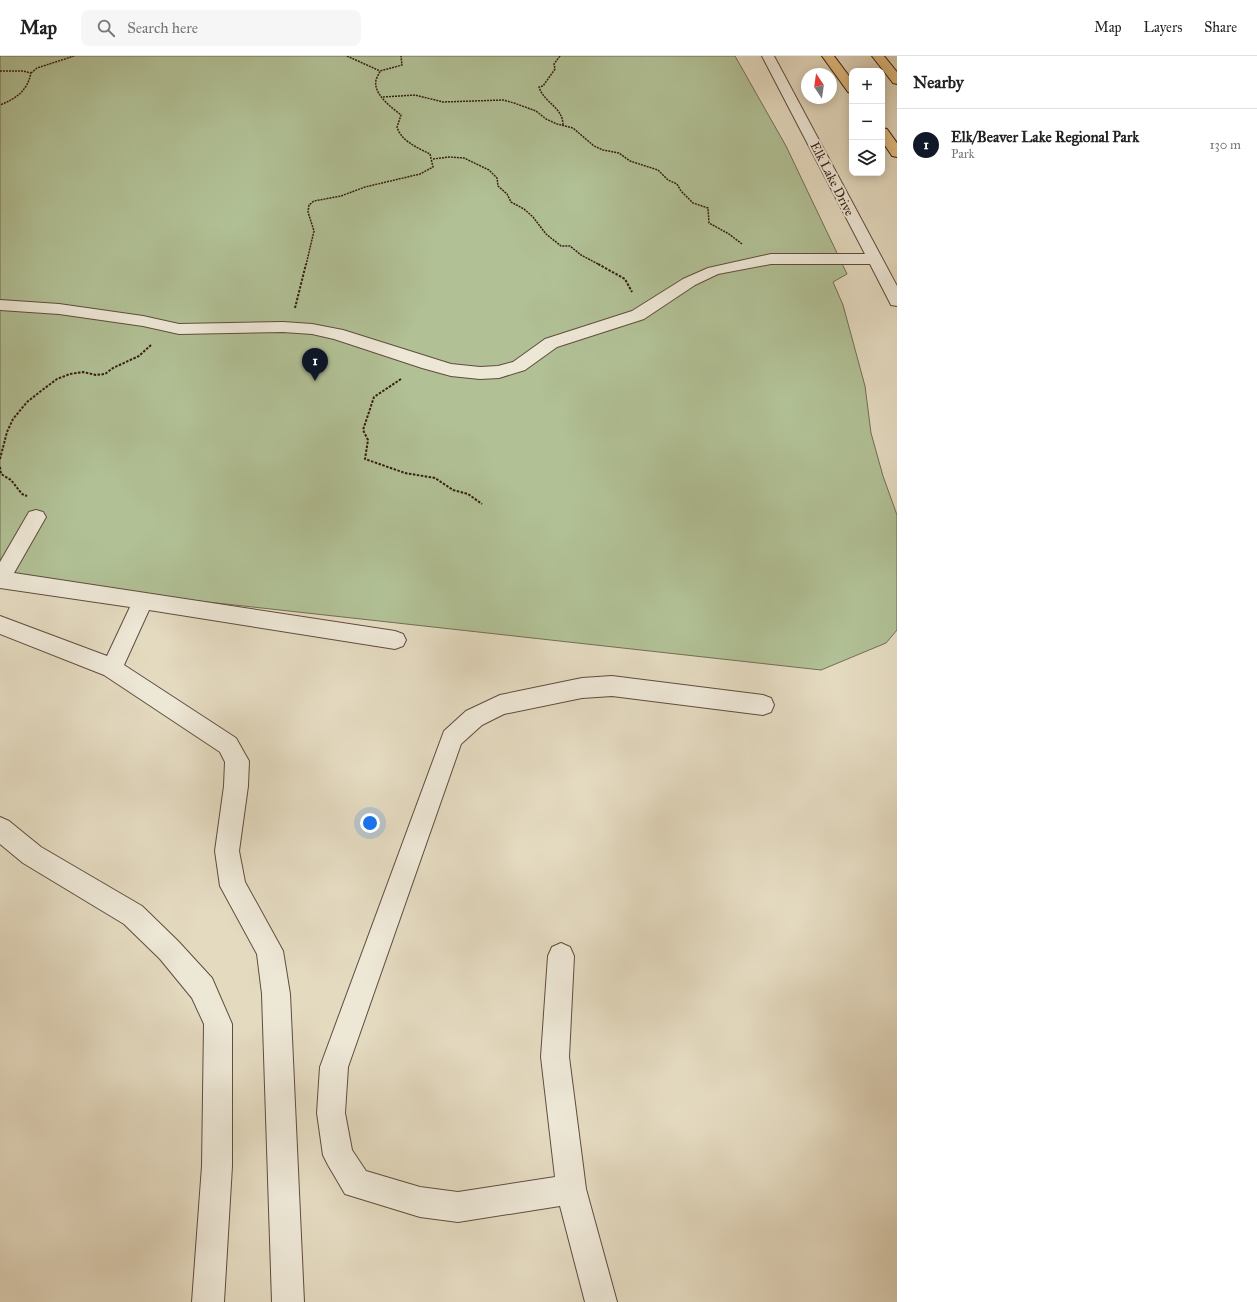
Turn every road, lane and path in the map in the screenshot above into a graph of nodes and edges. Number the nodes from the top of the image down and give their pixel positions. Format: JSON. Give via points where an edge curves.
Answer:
{"nodes":[{"id":1,"x":74,"y":56,"type":"edge"},
{"id":2,"x":347,"y":56,"type":"edge"},
{"id":3,"x":400,"y":56,"type":"edge"},
{"id":4,"x":560,"y":56,"type":"edge"},
{"id":5,"x":768,"y":56,"type":"edge"},
{"id":6,"x":828,"y":56,"type":"edge"},
{"id":7,"x":878,"y":56,"type":"edge"},
{"id":8,"x":0,"y":71,"type":"edge"},
{"id":9,"x":380,"y":72,"type":"junction"},
{"id":10,"x":31,"y":73,"type":"junction"},
{"id":11,"x":897,"y":80,"type":"edge"},
{"id":12,"x":849,"y":85,"type":"edge"},
{"id":13,"x":383,"y":97,"type":"junction"},
{"id":14,"x":0,"y":105,"type":"edge"},
{"id":15,"x":563,"y":125,"type":"junction"},
{"id":16,"x":885,"y":136,"type":"edge"},
{"id":17,"x":897,"y":153,"type":"edge"},
{"id":18,"x":432,"y":160,"type":"junction"},
{"id":19,"x":874,"y":259,"type":"junction"},
{"id":20,"x":742,"y":264,"type":"junction"},
{"id":21,"x":897,"y":301,"type":"edge"},
{"id":22,"x":0,"y":305,"type":"edge"},
{"id":23,"x":645,"y":310,"type":"junction"},
{"id":24,"x":289,"y":328,"type":"junction"},
{"id":25,"x":179,"y":329,"type":"junction"},
{"id":26,"x":420,"y":361,"type":"junction"},
{"id":27,"x":0,"y":459,"type":"edge"},
{"id":28,"x":0,"y":467,"type":"edge"},
{"id":29,"x":19,"y":490,"type":"dead end"},
{"id":30,"x":482,"y":504,"type":"dead end"},
{"id":31,"x":36,"y":517,"type":"dead end"},
{"id":32,"x":0,"y":580,"type":"edge"},
{"id":33,"x":143,"y":601,"type":"junction"},
{"id":34,"x":0,"y":625,"type":"edge"},
{"id":35,"x":395,"y":640,"type":"dead end"},
{"id":36,"x":112,"y":668,"type":"junction"},
{"id":37,"x":763,"y":705,"type":"dead end"},
{"id":38,"x":0,"y":829,"type":"edge"},
{"id":39,"x":561,"y":956,"type":"dead end"},
{"id":40,"x":571,"y":1189,"type":"junction"},
{"id":41,"x":208,"y":1302,"type":"edge"},
{"id":42,"x":288,"y":1302,"type":"edge"},
{"id":43,"x":601,"y":1302,"type":"edge"}],
"edges":[{"from":1,"to":10,"type":"path","via":[[37,68]]},
{"from":2,"to":9,"type":"path"},
{"from":3,"to":9,"type":"path","via":[[402,65]]},
{"from":4,"to":15,"type":"path","via":[[554,64],[555,69],[543,86],[539,87],[542,97],[561,112],[564,118]]},
{"from":5,"to":19,"type":"street","name":"Elk Lake Drive"},
{"from":6,"to":12,"type":"highway"},
{"from":7,"to":11,"type":"highway"},
{"from":8,"to":10,"type":"path"},
{"from":9,"to":13,"type":"path","via":[[376,80],[377,89]]},
{"from":10,"to":14,"type":"path","via":[[24,92]]},
{"from":13,"to":15,"type":"path","via":[[414,95],[443,102],[503,100],[536,111],[546,119]]},
{"from":13,"to":18,"type":"path","via":[[402,115],[397,127],[398,132],[405,140],[430,154]]},
{"from":15,"to":20,"type":"path","via":[[573,128],[594,146],[619,153],[630,161],[658,170],[668,180],[677,184],[693,203],[708,208],[708,223],[739,240],[744,247]]},
{"from":16,"to":17,"type":"highway"},
{"from":18,"to":23,"type":"path","via":[[464,158],[489,170],[497,178],[498,186],[511,202],[533,217],[546,234],[562,246],[570,246],[581,255],[595,260],[602,267],[625,279],[637,303]]},
{"from":18,"to":24,"type":"path","via":[[433,167],[420,174],[314,201],[309,205],[308,212],[314,230]]},
{"from":19,"to":20,"type":"street","via":[[791,258]]},
{"from":19,"to":21,"type":"street","name":"Elk Lake Drive"},
{"from":20,"to":23,"type":"street","via":[[713,271],[689,282]]},
{"from":22,"to":25,"type":"street","via":[[59,309]]},
{"from":23,"to":26,"type":"street","via":[[638,315],[551,343],[519,366],[499,372],[451,370]]},
{"from":24,"to":25,"type":"street"},
{"from":24,"to":26,"type":"street","via":[[337,334]]},
{"from":25,"to":27,"type":"path","via":[[149,346],[139,356],[105,374],[83,372],[57,379],[27,402],[13,419]]},
{"from":26,"to":30,"type":"path","via":[[374,397],[363,430],[368,440],[365,459],[404,473],[435,478]]},
{"from":28,"to":29,"type":"path","via":[[1,474],[11,480]]},
{"from":31,"to":32,"type":"street"},
{"from":32,"to":33,"type":"street"},
{"from":33,"to":35,"type":"street"},
{"from":33,"to":36,"type":"street"},
{"from":34,"to":36,"type":"street"},
{"from":36,"to":42,"type":"street","via":[[228,745],[237,761],[236,786],[226,851],[234,886],[270,950],[276,994]]},
{"from":37,"to":40,"type":"street","via":[[612,686],[582,688],[500,705],[474,718],[452,738],[334,1067],[331,1113],[338,1156],[356,1183],[420,1202],[458,1207]]},
{"from":38,"to":41,"type":"street","via":[[32,855],[133,915],[169,950],[202,988],[218,1024],[217,1166]]},
{"from":39,"to":40,"type":"street","via":[[555,1057]]},
{"from":40,"to":43,"type":"street"}]}
